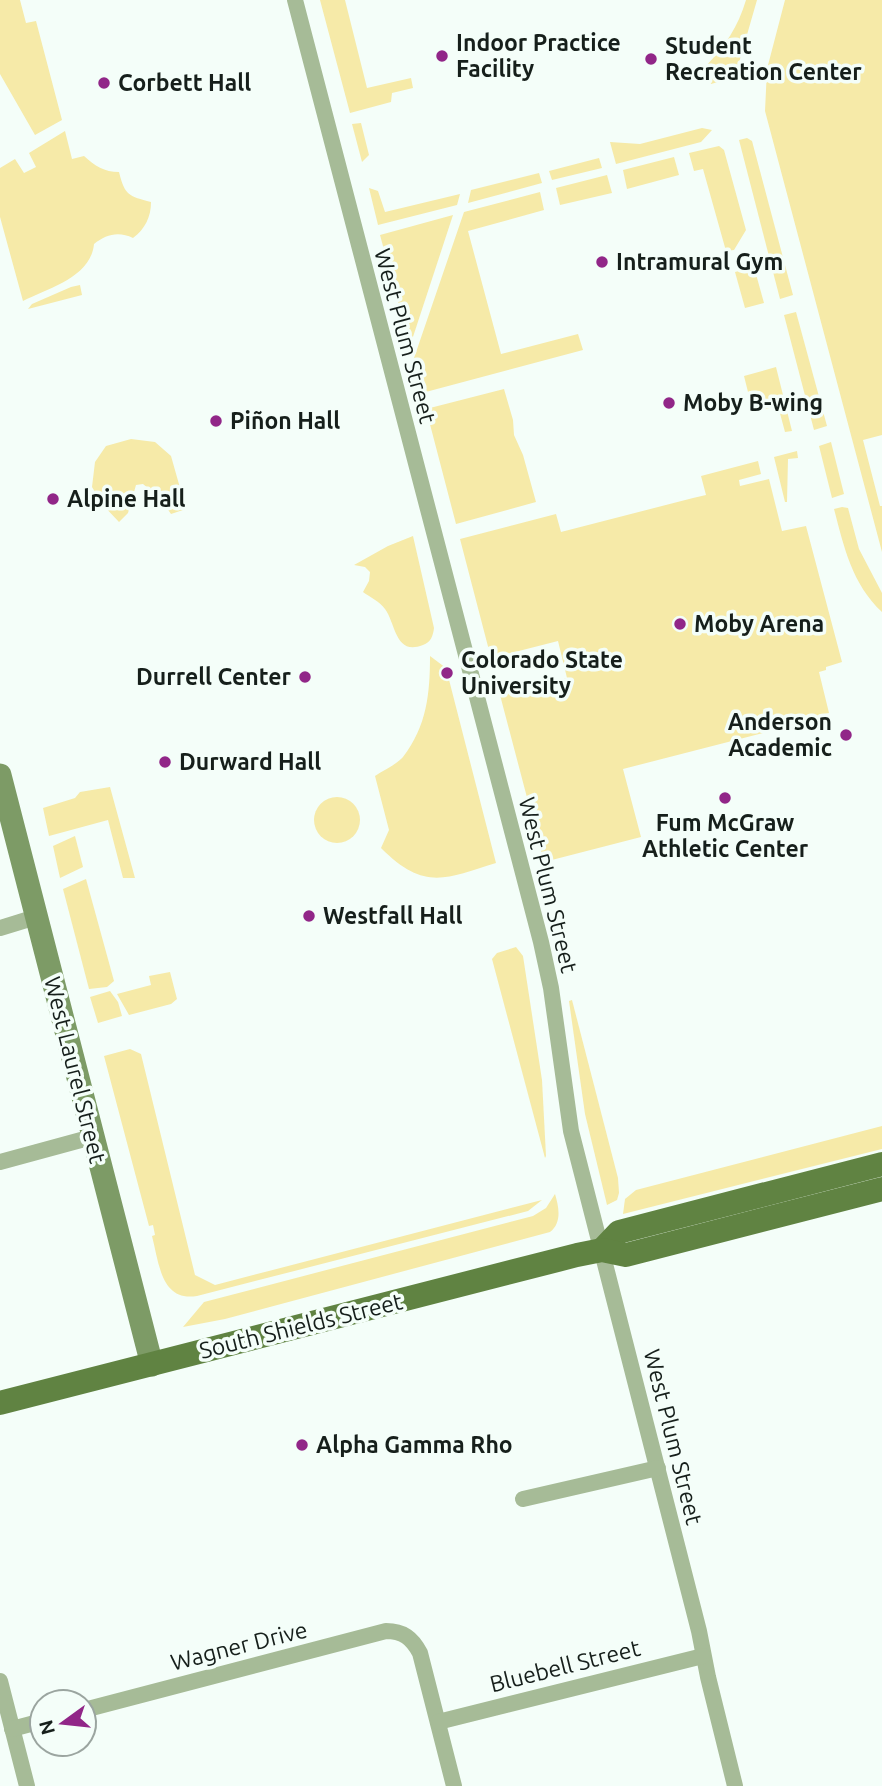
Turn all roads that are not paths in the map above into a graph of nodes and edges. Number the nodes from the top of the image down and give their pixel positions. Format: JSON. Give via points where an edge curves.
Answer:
{"nodes":[{"id":1,"x":295,"y":0,"type":"edge"},
{"id":2,"x":0,"y":775,"type":"edge"},
{"id":3,"x":36,"y":917,"type":"junction"},
{"id":4,"x":0,"y":928,"type":"edge"},
{"id":5,"x":92,"y":1137,"type":"junction"},
{"id":6,"x":0,"y":1162,"type":"edge"},
{"id":7,"x":882,"y":1164,"type":"edge"},
{"id":8,"x":882,"y":1189,"type":"edge"},
{"id":9,"x":602,"y":1250,"type":"junction"},
{"id":10,"x":152,"y":1365,"type":"junction"},
{"id":11,"x":0,"y":1403,"type":"edge"},
{"id":12,"x":658,"y":1468,"type":"junction"},
{"id":13,"x":523,"y":1499,"type":"dead end"},
{"id":14,"x":703,"y":1656,"type":"junction"},
{"id":15,"x":0,"y":1681,"type":"edge"},
{"id":16,"x":98,"y":1706,"type":"edge"},
{"id":17,"x":438,"y":1722,"type":"junction"},
{"id":18,"x":28,"y":1725,"type":"edge"},
{"id":19,"x":12,"y":1730,"type":"junction"},
{"id":20,"x":27,"y":1786,"type":"edge"},
{"id":21,"x":454,"y":1786,"type":"edge"},
{"id":22,"x":735,"y":1786,"type":"edge"}],
"edges":[{"from":1,"to":9,"type":"street","name":"West Plum Street","via":[[541,942],[571,1131]]},
{"from":2,"to":3,"type":"main road","name":"West Laurel Street"},
{"from":3,"to":4,"type":"street"},
{"from":3,"to":5,"type":"main road","name":"West Laurel Street"},
{"from":5,"to":6,"type":"street"},
{"from":5,"to":10,"type":"main road","name":"West Laurel Street"},
{"from":7,"to":9,"type":"main road","name":"South Shields Street","via":[[619,1232]]},
{"from":8,"to":9,"type":"main road","name":"South Shields Street","via":[[625,1255]]},
{"from":9,"to":10,"type":"main road","name":"South Shields Street"},
{"from":9,"to":12,"type":"street","name":"West Plum Street"},
{"from":10,"to":11,"type":"main road","name":"South Shields Street"},
{"from":12,"to":13,"type":"street"},
{"from":12,"to":14,"type":"street","name":"West Plum Street"},
{"from":14,"to":17,"type":"street","name":"Bluebell Street"},
{"from":14,"to":22,"type":"street","name":"West Plum Street"},
{"from":15,"to":19,"type":"street"},
{"from":16,"to":17,"type":"street","name":"Wagner Drive","via":[[396,1631],[415,1643],[420,1653]]},
{"from":17,"to":21,"type":"street"},
{"from":18,"to":19,"type":"street"},
{"from":19,"to":20,"type":"street"}]}
